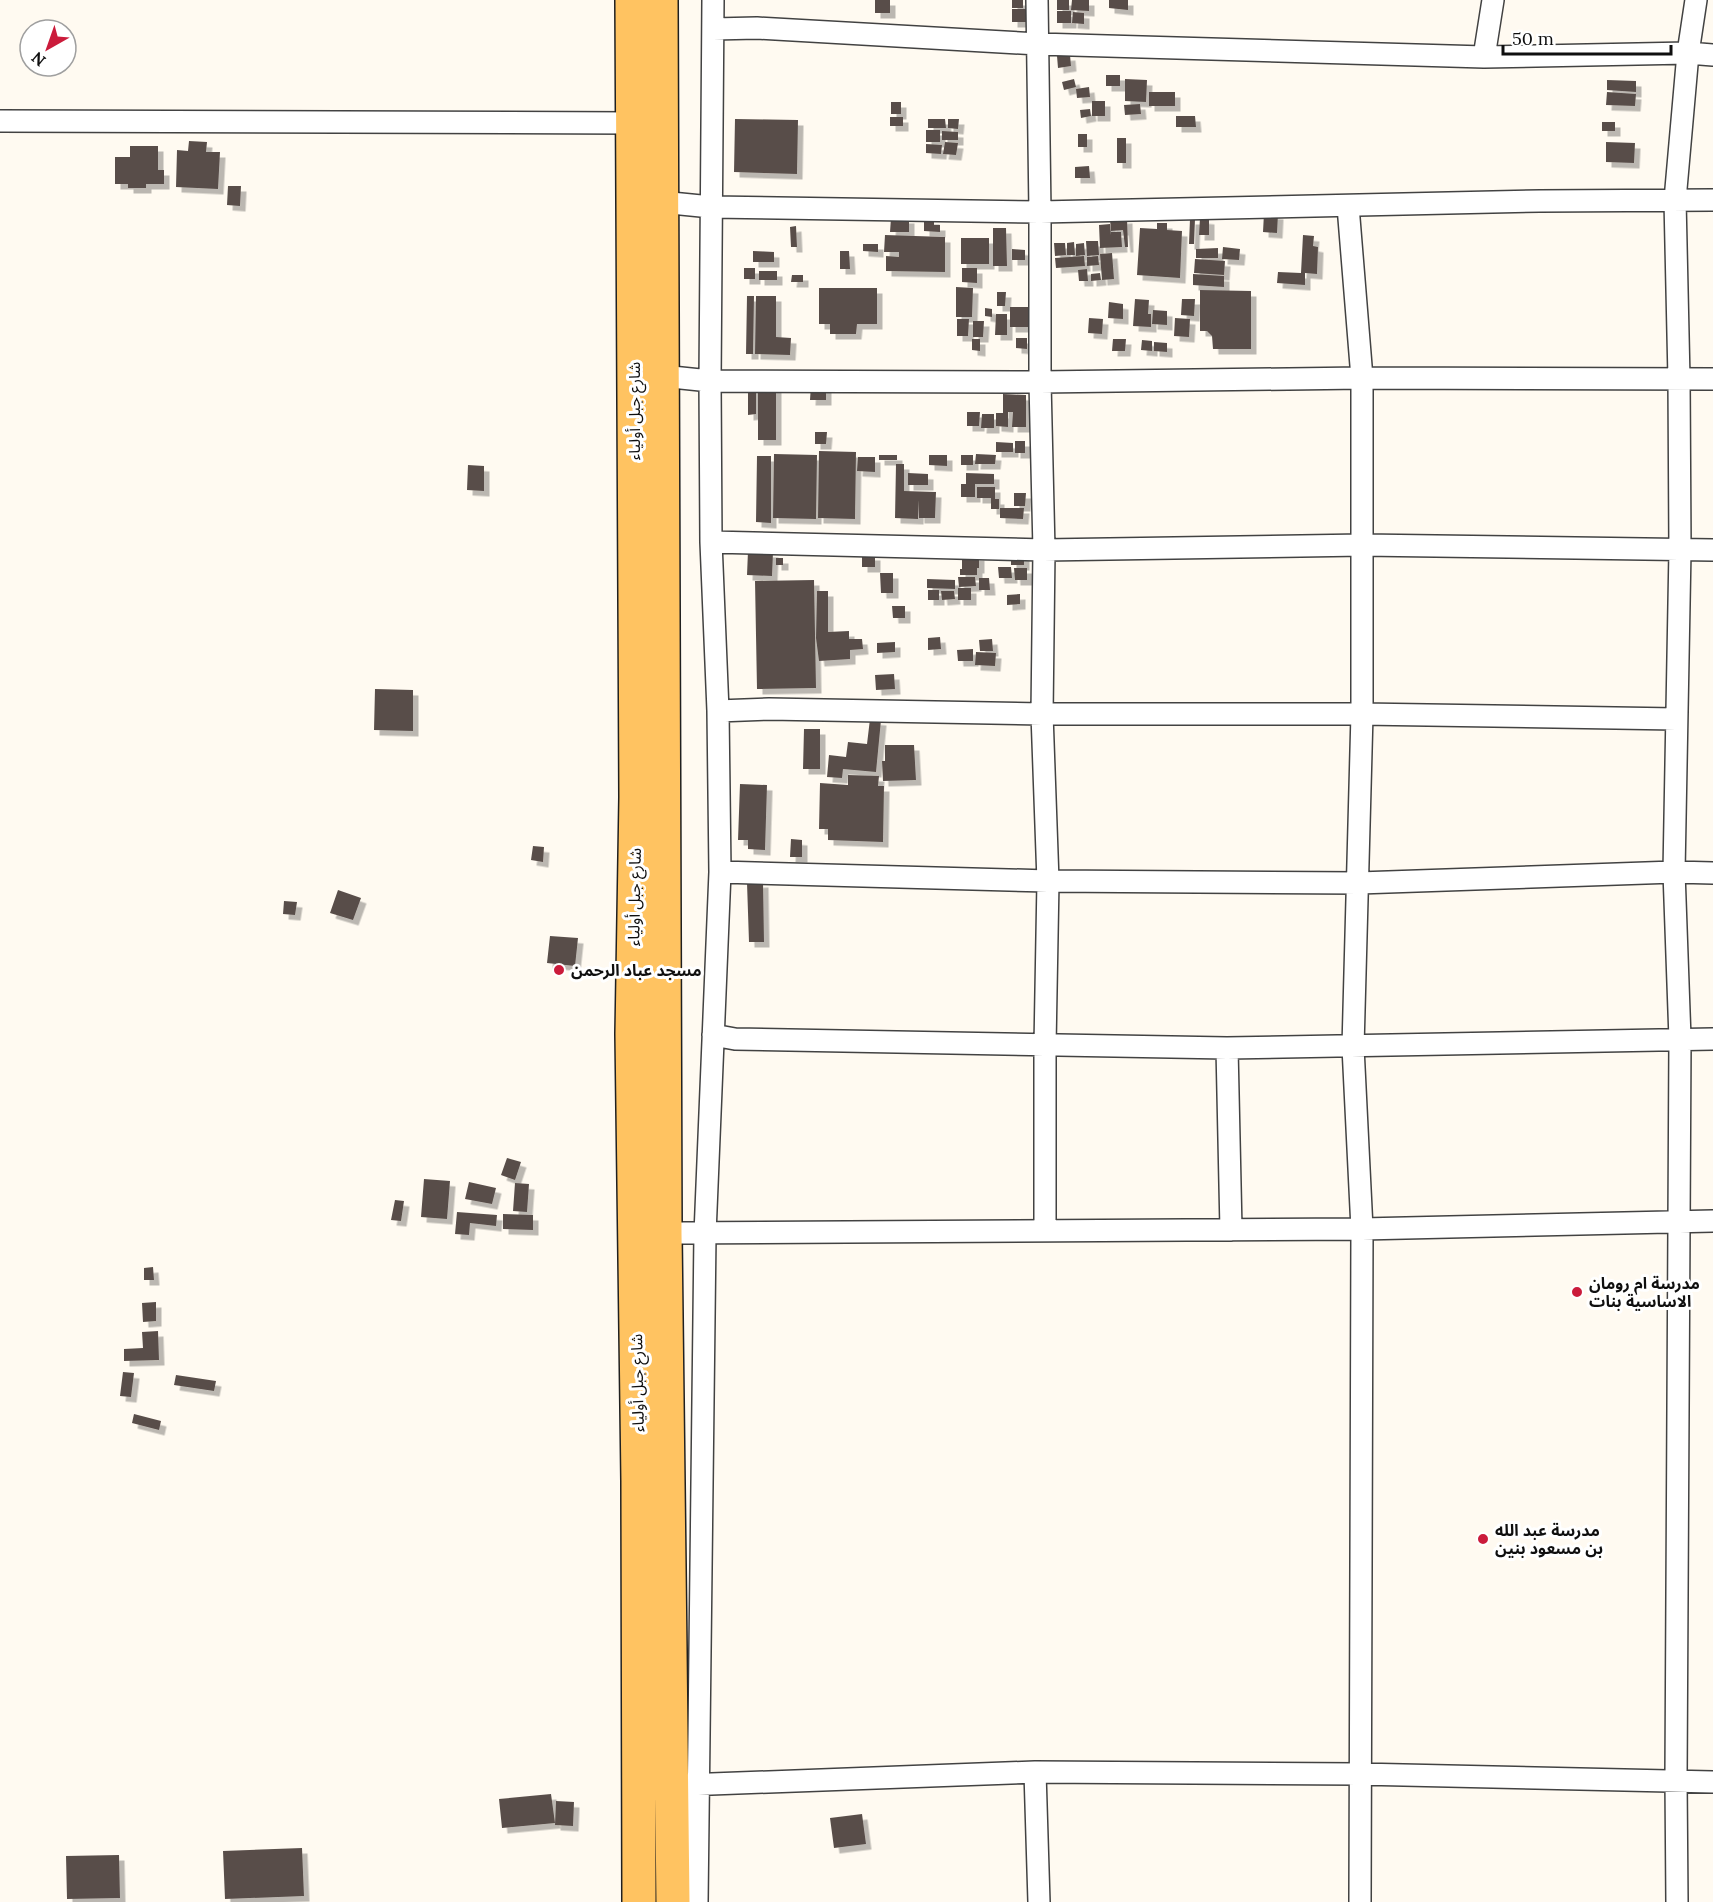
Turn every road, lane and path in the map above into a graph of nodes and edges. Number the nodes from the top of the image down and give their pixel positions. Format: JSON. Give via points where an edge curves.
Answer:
{"nodes":[{"id":1,"x":632,"y":0,"type":"edge"},
{"id":2,"x":661,"y":0,"type":"edge"},
{"id":3,"x":713,"y":0,"type":"edge"},
{"id":4,"x":1037,"y":0,"type":"edge"},
{"id":5,"x":1493,"y":0,"type":"edge"},
{"id":6,"x":1696,"y":0,"type":"edge"},
{"id":7,"x":713,"y":29,"type":"junction"},
{"id":8,"x":1038,"y":44,"type":"junction"},
{"id":9,"x":1688,"y":53,"type":"junction"},
{"id":10,"x":1713,"y":55,"type":"edge"},
{"id":11,"x":1485,"y":57,"type":"junction"},
{"id":12,"x":0,"y":121,"type":"edge"},
{"id":13,"x":632,"y":123,"type":"junction"},
{"id":14,"x":1675,"y":200,"type":"junction"},
{"id":15,"x":1713,"y":200,"type":"edge"},
{"id":16,"x":661,"y":202,"type":"junction"},
{"id":17,"x":1348,"y":206,"type":"junction"},
{"id":18,"x":711,"y":207,"type":"junction"},
{"id":19,"x":1040,"y":212,"type":"junction"},
{"id":20,"x":662,"y":376,"type":"junction"},
{"id":21,"x":1362,"y":378,"type":"junction"},
{"id":22,"x":1679,"y":379,"type":"junction"},
{"id":23,"x":1713,"y":379,"type":"edge"},
{"id":24,"x":710,"y":381,"type":"junction"},
{"id":25,"x":1040,"y":382,"type":"junction"},
{"id":26,"x":711,"y":542,"type":"junction"},
{"id":27,"x":1362,"y":545,"type":"junction"},
{"id":28,"x":1044,"y":550,"type":"junction"},
{"id":29,"x":1680,"y":550,"type":"junction"},
{"id":30,"x":1713,"y":550,"type":"edge"},
{"id":31,"x":718,"y":711,"type":"junction"},
{"id":32,"x":1042,"y":714,"type":"junction"},
{"id":33,"x":1362,"y":714,"type":"junction"},
{"id":34,"x":1676,"y":719,"type":"junction"},
{"id":35,"x":720,"y":872,"type":"junction"},
{"id":36,"x":1674,"y":872,"type":"junction"},
{"id":37,"x":1713,"y":873,"type":"edge"},
{"id":38,"x":1048,"y":881,"type":"junction"},
{"id":39,"x":1359,"y":883,"type":"junction"},
{"id":40,"x":713,"y":1035,"type":"junction"},
{"id":41,"x":1680,"y":1039,"type":"junction"},
{"id":42,"x":1713,"y":1039,"type":"edge"},
{"id":43,"x":1045,"y":1046,"type":"junction"},
{"id":44,"x":1353,"y":1047,"type":"junction"},
{"id":45,"x":1227,"y":1048,"type":"junction"},
{"id":46,"x":1713,"y":1221,"type":"edge"},
{"id":47,"x":1678,"y":1222,"type":"junction"},
{"id":48,"x":1362,"y":1229,"type":"junction"},
{"id":49,"x":1045,"y":1230,"type":"junction"},
{"id":50,"x":1231,"y":1230,"type":"junction"},
{"id":51,"x":665,"y":1233,"type":"junction"},
{"id":52,"x":705,"y":1234,"type":"junction"},
{"id":53,"x":1035,"y":1772,"type":"junction"},
{"id":54,"x":1359,"y":1774,"type":"junction"},
{"id":55,"x":1676,"y":1780,"type":"junction"},
{"id":56,"x":1713,"y":1782,"type":"edge"},
{"id":57,"x":685,"y":1785,"type":"junction"},
{"id":58,"x":639,"y":1902,"type":"edge"},
{"id":59,"x":673,"y":1902,"type":"edge"},
{"id":60,"x":697,"y":1902,"type":"edge"},
{"id":61,"x":1039,"y":1902,"type":"edge"},
{"id":62,"x":1360,"y":1902,"type":"edge"},
{"id":63,"x":1677,"y":1902,"type":"edge"}],
"edges":[{"from":1,"to":13,"type":"main road","name":"شارع جبل أولياء"},
{"from":2,"to":16,"type":"main road","name":"شارع جبل أولياء"},
{"from":3,"to":7,"type":"street"},
{"from":4,"to":8,"type":"street"},
{"from":5,"to":11,"type":"street"},
{"from":6,"to":9,"type":"street"},
{"from":7,"to":8,"type":"street","via":[[757,28]]},
{"from":7,"to":18,"type":"street"},
{"from":8,"to":11,"type":"street"},
{"from":8,"to":19,"type":"street"},
{"from":9,"to":10,"type":"street"},
{"from":9,"to":11,"type":"street"},
{"from":9,"to":14,"type":"street"},
{"from":12,"to":13,"type":"street"},
{"from":13,"to":58,"type":"main road","name":"شارع جبل أولياء","via":[[636,785],[632,1034]]},
{"from":14,"to":15,"type":"street"},
{"from":14,"to":17,"type":"street"},
{"from":14,"to":22,"type":"street"},
{"from":16,"to":18,"type":"street"},
{"from":16,"to":20,"type":"main road","name":"شارع جبل أولياء"},
{"from":17,"to":19,"type":"street"},
{"from":17,"to":21,"type":"street"},
{"from":18,"to":19,"type":"street"},
{"from":18,"to":24,"type":"street"},
{"from":19,"to":25,"type":"street"},
{"from":20,"to":24,"type":"street"},
{"from":20,"to":51,"type":"main road","name":"شارع جبل أولياء"},
{"from":21,"to":22,"type":"street"},
{"from":21,"to":25,"type":"street"},
{"from":21,"to":27,"type":"street"},
{"from":22,"to":23,"type":"street"},
{"from":22,"to":29,"type":"street"},
{"from":24,"to":25,"type":"street"},
{"from":24,"to":26,"type":"street"},
{"from":25,"to":28,"type":"street"},
{"from":26,"to":28,"type":"street"},
{"from":26,"to":31,"type":"street"},
{"from":27,"to":28,"type":"street"},
{"from":27,"to":29,"type":"street"},
{"from":27,"to":33,"type":"street"},
{"from":28,"to":32,"type":"street"},
{"from":29,"to":30,"type":"street"},
{"from":29,"to":34,"type":"street"},
{"from":31,"to":32,"type":"street"},
{"from":31,"to":35,"type":"street"},
{"from":32,"to":33,"type":"street"},
{"from":32,"to":38,"type":"street"},
{"from":33,"to":34,"type":"street"},
{"from":33,"to":39,"type":"street"},
{"from":34,"to":36,"type":"street"},
{"from":35,"to":38,"type":"street"},
{"from":35,"to":40,"type":"street"},
{"from":36,"to":37,"type":"street"},
{"from":36,"to":39,"type":"street"},
{"from":36,"to":41,"type":"street"},
{"from":38,"to":39,"type":"street"},
{"from":38,"to":43,"type":"street"},
{"from":39,"to":44,"type":"street"},
{"from":40,"to":43,"type":"street","via":[[735,1039]]},
{"from":40,"to":52,"type":"street"},
{"from":41,"to":42,"type":"street"},
{"from":41,"to":44,"type":"street"},
{"from":41,"to":47,"type":"street"},
{"from":43,"to":45,"type":"street"},
{"from":43,"to":49,"type":"street"},
{"from":44,"to":45,"type":"street"},
{"from":44,"to":48,"type":"street"},
{"from":45,"to":50,"type":"street"},
{"from":46,"to":47,"type":"street"},
{"from":47,"to":48,"type":"street"},
{"from":47,"to":55,"type":"street"},
{"from":48,"to":50,"type":"street"},
{"from":48,"to":54,"type":"street"},
{"from":49,"to":50,"type":"street"},
{"from":49,"to":52,"type":"street"},
{"from":51,"to":52,"type":"street"},
{"from":51,"to":57,"type":"main road","name":"شارع جبل أولياء"},
{"from":52,"to":57,"type":"street"},
{"from":53,"to":54,"type":"street"},
{"from":53,"to":57,"type":"street"},
{"from":53,"to":61,"type":"street"},
{"from":54,"to":55,"type":"street"},
{"from":54,"to":62,"type":"street"},
{"from":55,"to":56,"type":"street"},
{"from":55,"to":63,"type":"street"},
{"from":57,"to":59,"type":"main road","name":"شارع جبل أولياء"},
{"from":57,"to":60,"type":"street"}]}
